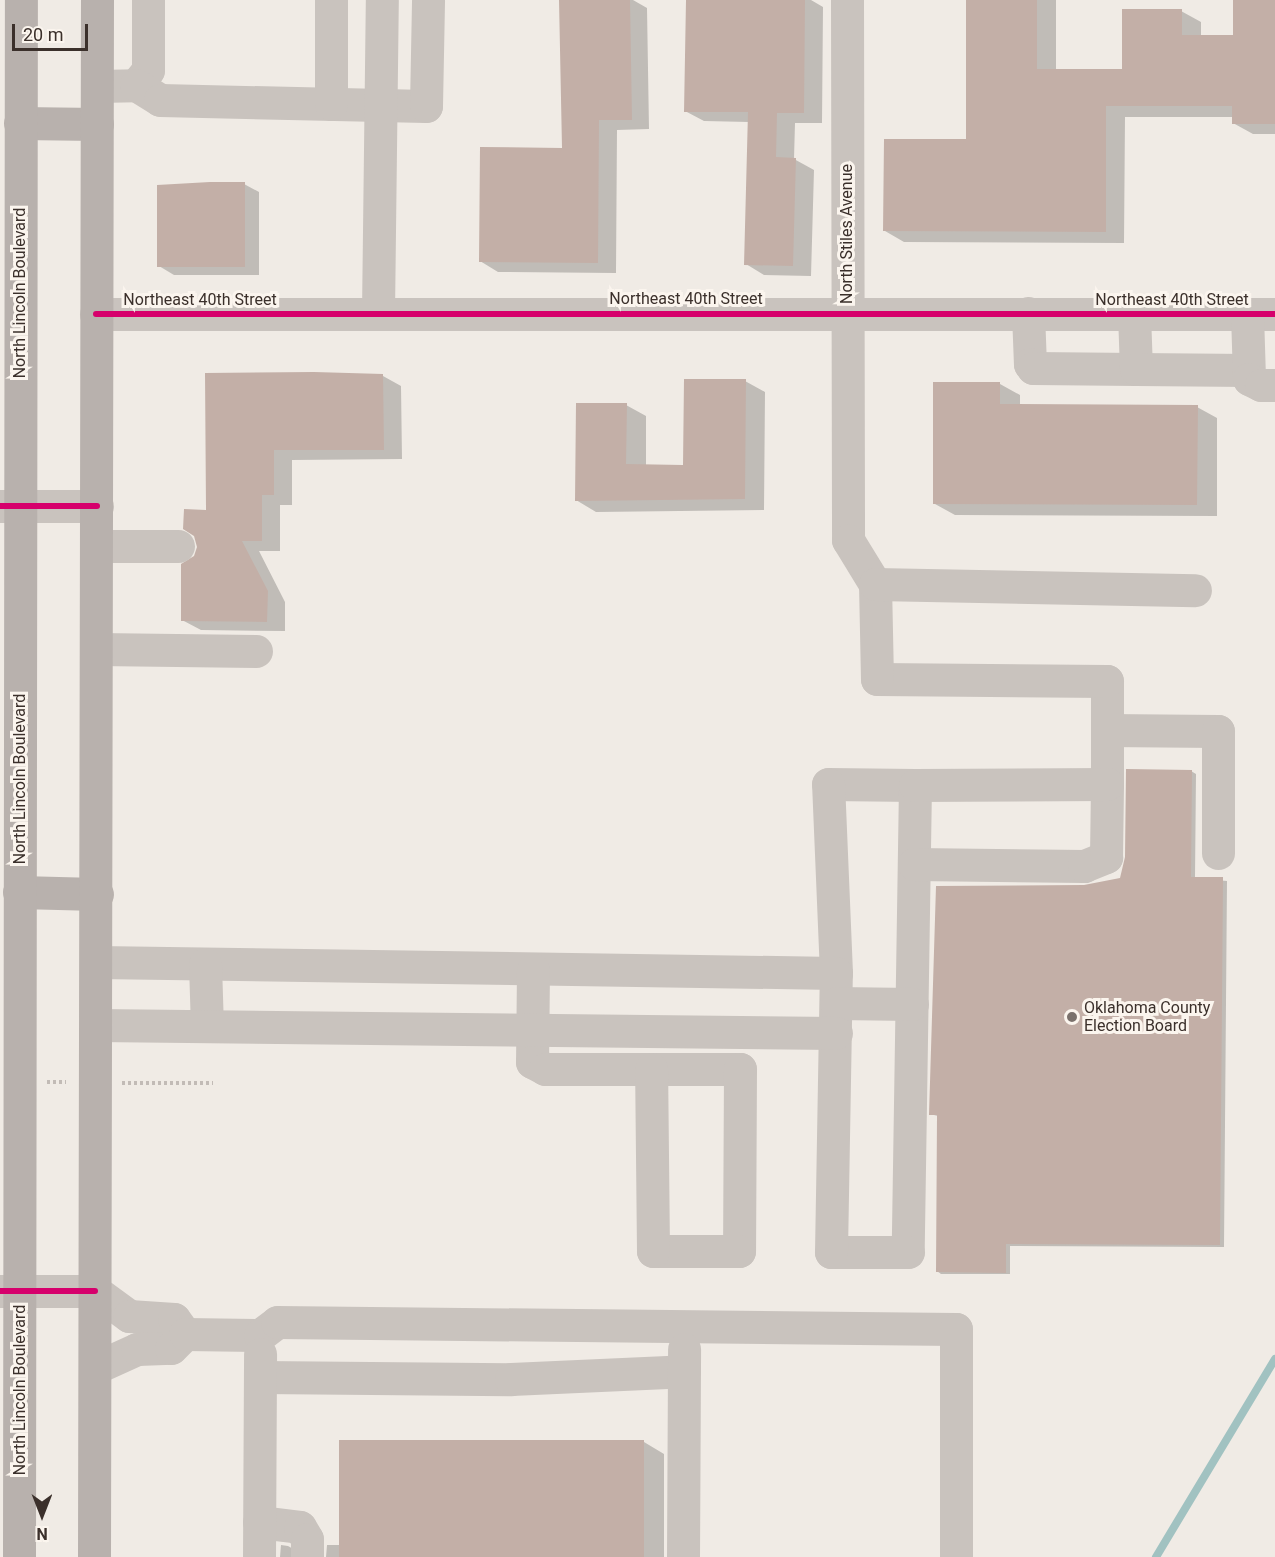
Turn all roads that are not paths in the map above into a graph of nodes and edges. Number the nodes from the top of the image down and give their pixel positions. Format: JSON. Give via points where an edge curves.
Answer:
{"nodes":[{"id":1,"x":21,"y":0,"type":"edge"},
{"id":2,"x":97,"y":0,"type":"edge"},
{"id":3,"x":148,"y":0,"type":"edge"},
{"id":4,"x":331,"y":0,"type":"edge"},
{"id":5,"x":382,"y":0,"type":"edge"},
{"id":6,"x":428,"y":0,"type":"edge"},
{"id":7,"x":847,"y":0,"type":"edge"},
{"id":8,"x":97,"y":86,"type":"junction"},
{"id":9,"x":136,"y":86,"type":"junction"},
{"id":10,"x":10,"y":89,"type":"edge"},
{"id":11,"x":331,"y":104,"type":"junction"},
{"id":12,"x":381,"y":104,"type":"junction"},
{"id":13,"x":20,"y":123,"type":"junction"},
{"id":14,"x":97,"y":124,"type":"junction"},
{"id":15,"x":10,"y":193,"type":"edge"},
{"id":16,"x":847,"y":312,"type":"junction"},
{"id":17,"x":378,"y":313,"type":"junction"},
{"id":18,"x":1028,"y":313,"type":"junction"},
{"id":19,"x":1134,"y":313,"type":"junction"},
{"id":20,"x":96,"y":314,"type":"junction"},
{"id":21,"x":1261,"y":314,"type":"edge"},
{"id":22,"x":1136,"y":369,"type":"junction"},
{"id":23,"x":1262,"y":377,"type":"edge"},
{"id":24,"x":10,"y":406,"type":"edge"},
{"id":25,"x":10,"y":506,"type":"edge"},
{"id":26,"x":97,"y":506,"type":"junction"},
{"id":27,"x":97,"y":546,"type":"junction"},
{"id":28,"x":178,"y":546,"type":"dead end"},
{"id":29,"x":875,"y":584,"type":"junction"},
{"id":30,"x":10,"y":587,"type":"edge"},
{"id":31,"x":1196,"y":590,"type":"dead end"},
{"id":32,"x":97,"y":649,"type":"junction"},
{"id":33,"x":256,"y":651,"type":"dead end"},
{"id":34,"x":10,"y":661,"type":"edge"},
{"id":35,"x":10,"y":696,"type":"edge"},
{"id":36,"x":1107,"y":730,"type":"junction"},
{"id":37,"x":1107,"y":784,"type":"junction"},
{"id":38,"x":915,"y":785,"type":"junction"},
{"id":39,"x":1218,"y":853,"type":"dead end"},
{"id":40,"x":914,"y":864,"type":"junction"},
{"id":41,"x":13,"y":885,"type":"edge"},
{"id":42,"x":97,"y":894,"type":"junction"},
{"id":43,"x":97,"y":962,"type":"junction"},
{"id":44,"x":205,"y":964,"type":"junction"},
{"id":45,"x":533,"y":970,"type":"junction"},
{"id":46,"x":837,"y":1003,"type":"junction"},
{"id":47,"x":912,"y":1004,"type":"junction"},
{"id":48,"x":96,"y":1025,"type":"junction"},
{"id":49,"x":207,"y":1026,"type":"junction"},
{"id":50,"x":533,"y":1028,"type":"junction"},
{"id":51,"x":651,"y":1069,"type":"junction"},
{"id":52,"x":9,"y":1133,"type":"edge"},
{"id":53,"x":10,"y":1291,"type":"edge"},
{"id":54,"x":95,"y":1291,"type":"junction"},
{"id":55,"x":684,"y":1325,"type":"junction"},
{"id":56,"x":185,"y":1334,"type":"junction"},
{"id":57,"x":260,"y":1335,"type":"junction"},
{"id":58,"x":95,"y":1368,"type":"junction"},
{"id":59,"x":684,"y":1371,"type":"junction"},
{"id":60,"x":260,"y":1377,"type":"junction"},
{"id":61,"x":10,"y":1502,"type":"edge"},
{"id":62,"x":259,"y":1522,"type":"junction"},
{"id":63,"x":19,"y":1557,"type":"edge"},
{"id":64,"x":94,"y":1557,"type":"edge"},
{"id":65,"x":259,"y":1557,"type":"edge"},
{"id":66,"x":307,"y":1557,"type":"edge"},
{"id":67,"x":683,"y":1557,"type":"edge"},
{"id":68,"x":956,"y":1557,"type":"edge"}],
"edges":[{"from":1,"to":10,"type":"main road","name":"North Lincoln Boulevard"},
{"from":2,"to":8,"type":"main road"},
{"from":3,"to":9,"type":"street","via":[[148,70]]},
{"from":4,"to":11,"type":"street"},
{"from":5,"to":12,"type":"street"},
{"from":6,"to":12,"type":"street","via":[[426,106]]},
{"from":7,"to":16,"type":"street","name":"North Stiles Avenue"},
{"from":8,"to":9,"type":"street"},
{"from":8,"to":14,"type":"main road"},
{"from":9,"to":11,"type":"street","via":[[160,100]]},
{"from":10,"to":13,"type":"main road","name":"North Lincoln Boulevard"},
{"from":11,"to":12,"type":"street"},
{"from":12,"to":17,"type":"street"},
{"from":13,"to":14,"type":"main road"},
{"from":13,"to":15,"type":"main road","name":"North Lincoln Boulevard"},
{"from":14,"to":20,"type":"main road"},
{"from":15,"to":24,"type":"main road","name":"North Lincoln Boulevard"},
{"from":16,"to":17,"type":"street","name":"Northeast 40th Street"},
{"from":16,"to":18,"type":"street","name":"Northeast 40th Street"},
{"from":16,"to":29,"type":"street","name":"North Stiles Avenue","via":[[848,540]]},
{"from":17,"to":20,"type":"street","name":"Northeast 40th Street"},
{"from":18,"to":19,"type":"street","name":"Northeast 40th Street"},
{"from":18,"to":22,"type":"street","via":[[1033,368]]},
{"from":19,"to":21,"type":"street","name":"Northeast 40th Street"},
{"from":19,"to":22,"type":"street"},
{"from":20,"to":26,"type":"main road"},
{"from":21,"to":23,"type":"street"},
{"from":22,"to":23,"type":"street"},
{"from":24,"to":25,"type":"main road","name":"North Lincoln Boulevard"},
{"from":25,"to":26,"type":"street"},
{"from":25,"to":30,"type":"main road","name":"North Lincoln Boulevard"},
{"from":26,"to":27,"type":"main road"},
{"from":27,"to":28,"type":"street"},
{"from":27,"to":32,"type":"main road"},
{"from":29,"to":31,"type":"street"},
{"from":29,"to":36,"type":"street","via":[[877,680],[1107,681]]},
{"from":30,"to":34,"type":"main road","name":"North Lincoln Boulevard"},
{"from":32,"to":33,"type":"street"},
{"from":32,"to":42,"type":"main road"},
{"from":34,"to":35,"type":"main road","name":"North Lincoln Boulevard"},
{"from":35,"to":41,"type":"main road","name":"North Lincoln Boulevard"},
{"from":36,"to":37,"type":"street"},
{"from":36,"to":39,"type":"street","via":[[1218,731]]},
{"from":37,"to":38,"type":"street"},
{"from":37,"to":40,"type":"street","via":[[1106,857],[1084,866]]},
{"from":38,"to":40,"type":"street"},
{"from":38,"to":46,"type":"street","via":[[828,784]]},
{"from":40,"to":47,"type":"street"},
{"from":41,"to":42,"type":"main road"},
{"from":41,"to":52,"type":"main road","name":"North Lincoln Boulevard"},
{"from":42,"to":43,"type":"main road"},
{"from":43,"to":44,"type":"street"},
{"from":43,"to":48,"type":"main road"},
{"from":44,"to":45,"type":"street"},
{"from":44,"to":49,"type":"street"},
{"from":45,"to":46,"type":"street"},
{"from":45,"to":50,"type":"street"},
{"from":46,"to":47,"type":"street"},
{"from":46,"to":47,"type":"street","via":[[831,1252],[908,1252]]},
{"from":46,"to":50,"type":"street"},
{"from":48,"to":49,"type":"street"},
{"from":48,"to":54,"type":"main road"},
{"from":49,"to":50,"type":"street"},
{"from":50,"to":51,"type":"street","via":[[532,1062],[545,1069]]},
{"from":51,"to":51,"type":"street","via":[[740,1069],[739,1251],[654,1251]]},
{"from":52,"to":53,"type":"main road","name":"North Lincoln Boulevard"},
{"from":53,"to":54,"type":"street"},
{"from":53,"to":61,"type":"main road","name":"North Lincoln Boulevard"},
{"from":54,"to":56,"type":"street","via":[[129,1316],[174,1319]]},
{"from":54,"to":58,"type":"main road"},
{"from":55,"to":57,"type":"street","via":[[277,1322]]},
{"from":55,"to":59,"type":"street"},
{"from":55,"to":68,"type":"street","via":[[956,1329]]},
{"from":56,"to":57,"type":"street"},
{"from":56,"to":58,"type":"street","via":[[171,1348],[137,1349]]},
{"from":57,"to":60,"type":"street"},
{"from":58,"to":64,"type":"main road"},
{"from":59,"to":60,"type":"street","via":[[511,1379]]},
{"from":59,"to":67,"type":"street"},
{"from":60,"to":62,"type":"street"},
{"from":61,"to":63,"type":"main road","name":"North Lincoln Boulevard"},
{"from":62,"to":65,"type":"street"},
{"from":62,"to":66,"type":"street","via":[[300,1527],[308,1539]]}]}
